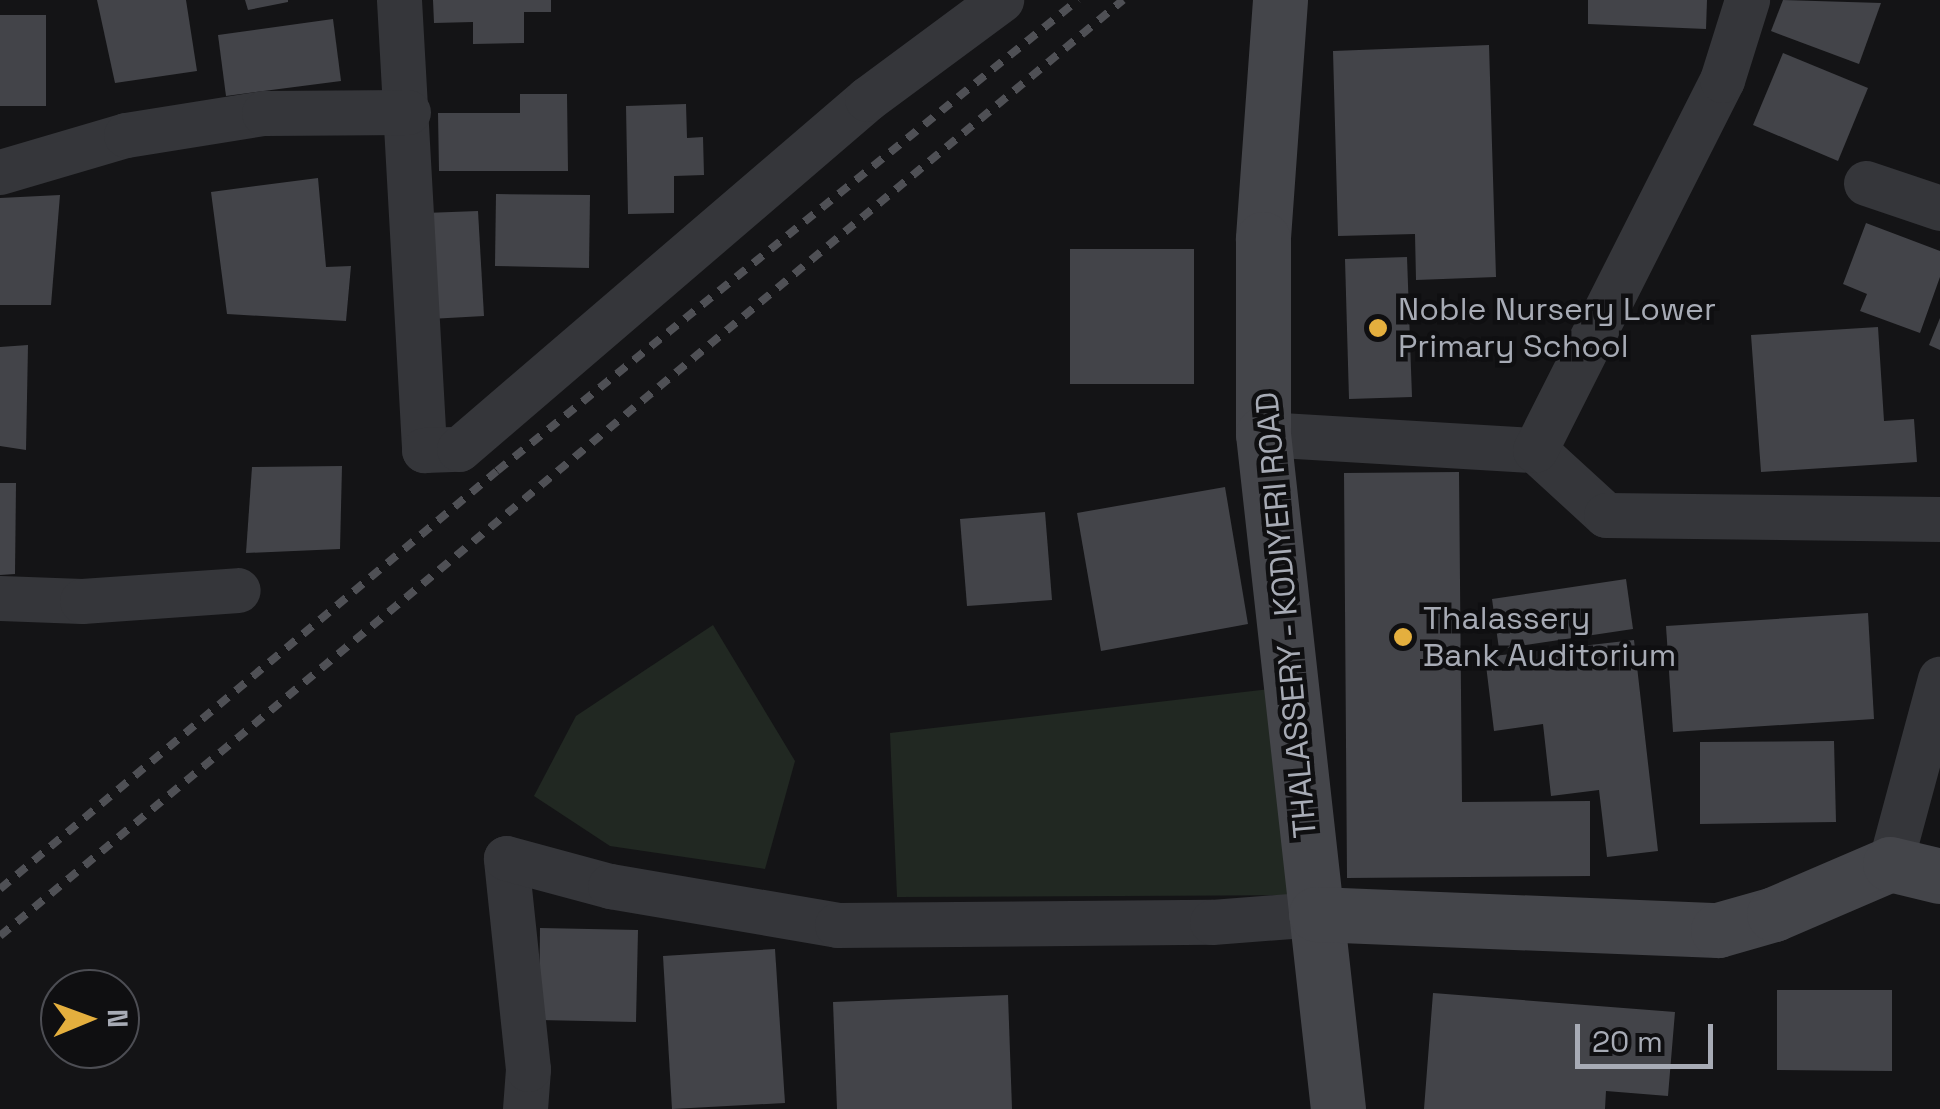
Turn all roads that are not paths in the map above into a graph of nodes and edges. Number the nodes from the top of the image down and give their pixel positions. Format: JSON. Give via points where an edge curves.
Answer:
{"nodes":[{"id":1,"x":399,"y":0,"type":"edge"},
{"id":2,"x":1001,"y":0,"type":"edge"},
{"id":3,"x":1280,"y":0,"type":"edge"},
{"id":4,"x":1746,"y":0,"type":"edge"},
{"id":5,"x":408,"y":112,"type":"junction"},
{"id":6,"x":0,"y":172,"type":"edge"},
{"id":7,"x":1866,"y":184,"type":"dead end"},
{"id":8,"x":1940,"y":208,"type":"edge"},
{"id":9,"x":1264,"y":434,"type":"junction"},
{"id":10,"x":1534,"y":450,"type":"junction"},
{"id":11,"x":1940,"y":519,"type":"edge"},
{"id":12,"x":238,"y":590,"type":"dead end"},
{"id":13,"x":0,"y":598,"type":"edge"},
{"id":14,"x":1940,"y":678,"type":"edge"},
{"id":15,"x":1915,"y":870,"type":"edge"},
{"id":16,"x":1316,"y":914,"type":"junction"},
{"id":17,"x":526,"y":1109,"type":"edge"},
{"id":18,"x":1338,"y":1109,"type":"edge"}],
"edges":[{"from":1,"to":5,"type":"street"},
{"from":2,"to":5,"type":"street","via":[[866,99],[459,449],[424,450]]},
{"from":3,"to":9,"type":"main road","name":"THALASSERY - KODIYERI ROAD","via":[[1263,238]]},
{"from":4,"to":10,"type":"street","via":[[1722,80]]},
{"from":5,"to":6,"type":"street","via":[[264,114],[126,136]]},
{"from":7,"to":8,"type":"street"},
{"from":9,"to":10,"type":"street"},
{"from":9,"to":16,"type":"main road","name":"THALASSERY - KODIYERI ROAD"},
{"from":10,"to":11,"type":"street","via":[[1606,514]]},
{"from":12,"to":13,"type":"street","via":[[82,601]]},
{"from":14,"to":15,"type":"street"},
{"from":15,"to":16,"type":"main road","via":[[1718,930]]},
{"from":16,"to":17,"type":"street","via":[[1212,922],[836,924],[610,886],[506,858],[528,1070]]},
{"from":16,"to":18,"type":"main road","name":"THALASSERY - KODIYERI ROAD"}]}
